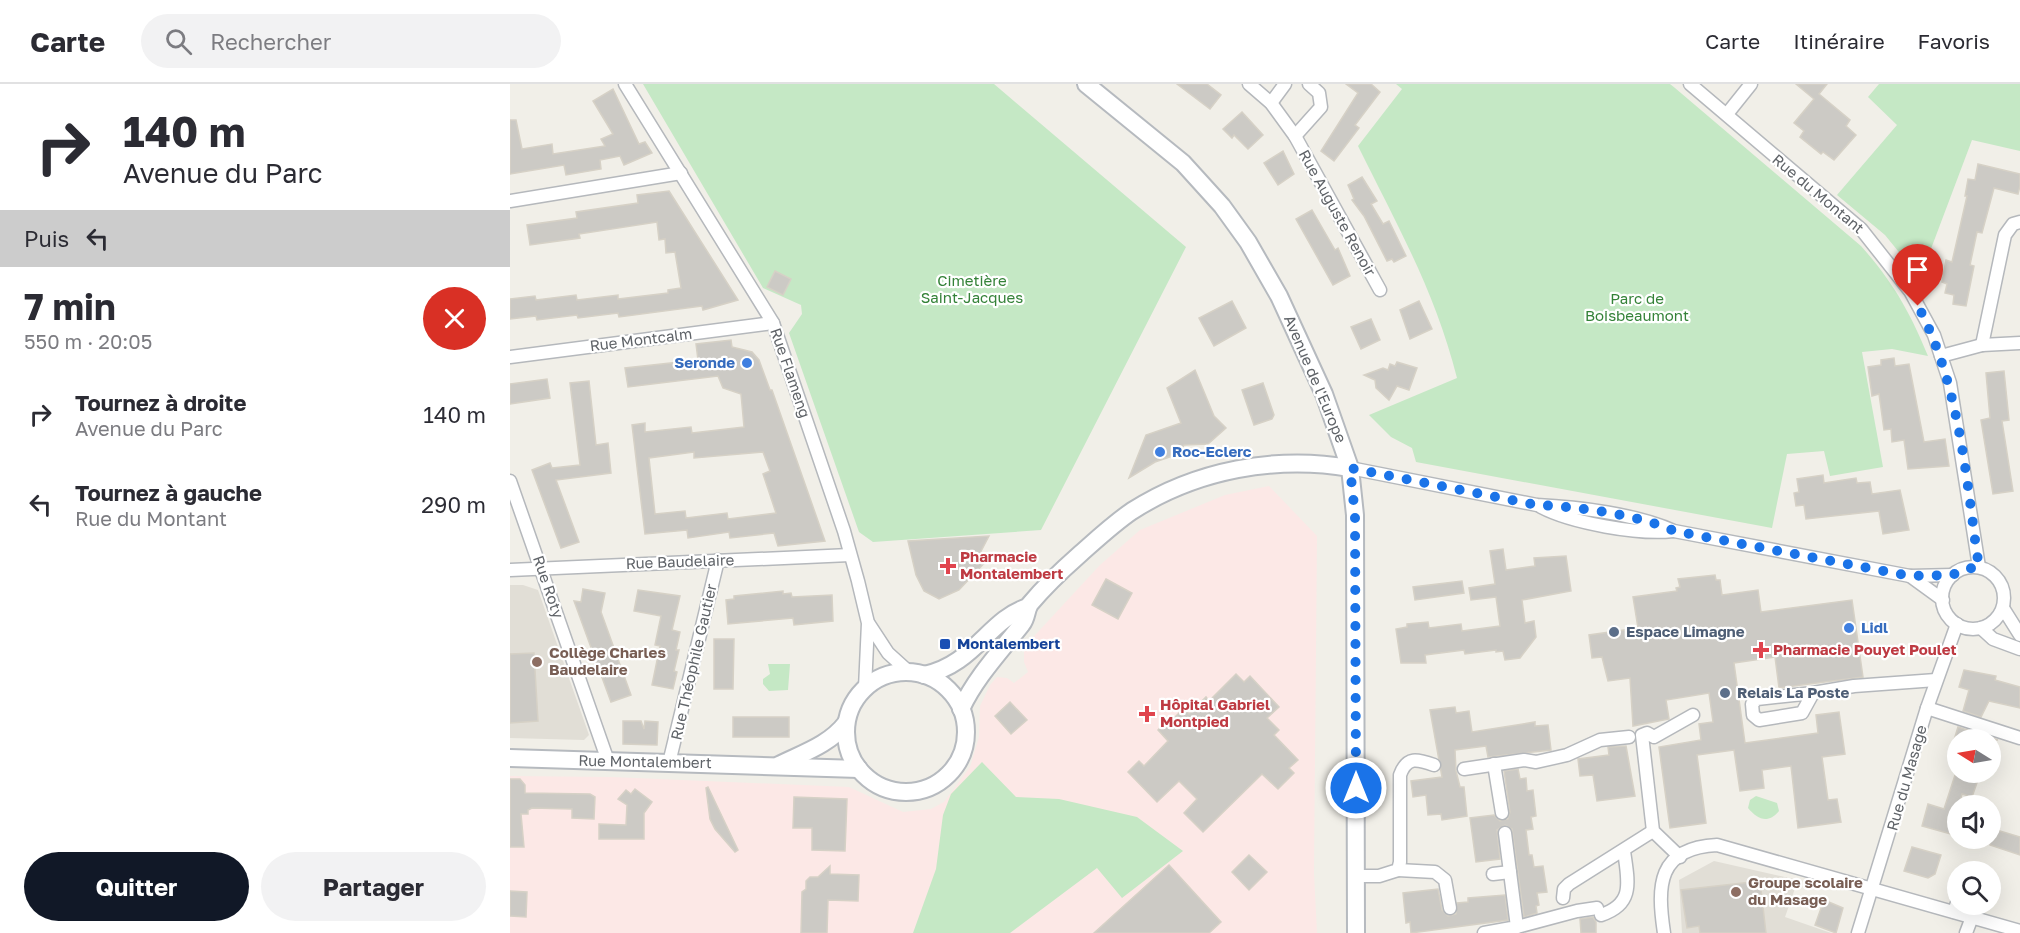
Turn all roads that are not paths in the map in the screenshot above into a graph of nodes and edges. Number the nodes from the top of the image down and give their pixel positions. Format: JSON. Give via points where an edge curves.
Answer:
{"nodes":[{"id":1,"x":625,"y":84,"type":"edge"},
{"id":2,"x":1249,"y":84,"type":"edge"},
{"id":3,"x":1285,"y":84,"type":"edge"},
{"id":4,"x":1309,"y":84,"type":"edge"},
{"id":5,"x":1690,"y":84,"type":"edge"},
{"id":6,"x":1751,"y":84,"type":"edge"},
{"id":7,"x":1094,"y":86,"type":"edge"},
{"id":8,"x":1271,"y":103,"type":"junction"},
{"id":9,"x":1727,"y":114,"type":"junction"},
{"id":10,"x":1295,"y":136,"type":"junction"},
{"id":11,"x":681,"y":173,"type":"junction"},
{"id":12,"x":510,"y":201,"type":"edge"},
{"id":13,"x":2020,"y":222,"type":"edge"},
{"id":14,"x":1380,"y":290,"type":"dead end"},
{"id":15,"x":772,"y":323,"type":"junction"},
{"id":16,"x":2020,"y":343,"type":"edge"},
{"id":17,"x":1982,"y":345,"type":"junction"},
{"id":18,"x":1941,"y":356,"type":"junction"},
{"id":19,"x":510,"y":357,"type":"edge"},
{"id":20,"x":1350,"y":468,"type":"junction"},
{"id":21,"x":510,"y":482,"type":"edge"},
{"id":22,"x":850,"y":555,"type":"junction"},
{"id":23,"x":718,"y":560,"type":"junction"},
{"id":24,"x":1979,"y":567,"type":"junction"},
{"id":25,"x":542,"y":568,"type":"junction"},
{"id":26,"x":510,"y":570,"type":"edge"},
{"id":27,"x":1953,"y":575,"type":"junction"},
{"id":28,"x":1910,"y":576,"type":"junction"},
{"id":29,"x":1943,"y":600,"type":"junction"},
{"id":30,"x":1028,"y":606,"type":"junction"},
{"id":31,"x":2002,"y":608,"type":"junction"},
{"id":32,"x":868,"y":623,"type":"junction"},
{"id":33,"x":1957,"y":624,"type":"junction"},
{"id":34,"x":1981,"y":628,"type":"junction"},
{"id":35,"x":2020,"y":635,"type":"edge"},
{"id":36,"x":2020,"y":649,"type":"edge"},
{"id":37,"x":916,"y":673,"type":"junction"},
{"id":38,"x":1936,"y":680,"type":"junction"},
{"id":39,"x":865,"y":688,"type":"junction"},
{"id":40,"x":1813,"y":693,"type":"dead end"},
{"id":41,"x":1927,"y":708,"type":"junction"},
{"id":42,"x":961,"y":709,"type":"junction"},
{"id":43,"x":1693,"y":715,"type":"dead end"},
{"id":44,"x":846,"y":723,"type":"junction"},
{"id":45,"x":2020,"y":738,"type":"edge"},
{"id":46,"x":1634,"y":744,"type":"junction"},
{"id":47,"x":510,"y":758,"type":"edge"},
{"id":48,"x":608,"y":761,"type":"junction"},
{"id":49,"x":669,"y":763,"type":"junction"},
{"id":50,"x":1494,"y":764,"type":"junction"},
{"id":51,"x":779,"y":765,"type":"junction"},
{"id":52,"x":1434,"y":765,"type":"dead end"},
{"id":53,"x":859,"y":769,"type":"junction"},
{"id":54,"x":1464,"y":769,"type":"dead end"},
{"id":55,"x":1502,"y":813,"type":"dead end"},
{"id":56,"x":1653,"y":831,"type":"junction"},
{"id":57,"x":1505,"y":833,"type":"dead end"},
{"id":58,"x":1624,"y":851,"type":"junction"},
{"id":59,"x":1680,"y":857,"type":"junction"},
{"id":60,"x":1398,"y":870,"type":"junction"},
{"id":61,"x":1510,"y":872,"type":"junction"},
{"id":62,"x":1493,"y":874,"type":"dead end"},
{"id":63,"x":1356,"y":876,"type":"junction"},
{"id":64,"x":1874,"y":889,"type":"junction"},
{"id":65,"x":1563,"y":898,"type":"dead end"},
{"id":66,"x":1947,"y":904,"type":"edge"},
{"id":67,"x":1450,"y":908,"type":"dead end"},
{"id":68,"x":1969,"y":915,"type":"edge"},
{"id":69,"x":1972,"y":917,"type":"junction"},
{"id":70,"x":1517,"y":927,"type":"junction"},
{"id":71,"x":2020,"y":931,"type":"edge"},
{"id":72,"x":1356,"y":933,"type":"edge"},
{"id":73,"x":1484,"y":933,"type":"edge"},
{"id":74,"x":1664,"y":933,"type":"edge"},
{"id":75,"x":1858,"y":933,"type":"edge"},
{"id":76,"x":1966,"y":933,"type":"edge"}],
"edges":[{"from":1,"to":11,"type":"street","name":"Rue Flameng"},
{"from":2,"to":8,"type":"street","name":"Rue Auguste Renoir"},
{"from":3,"to":8,"type":"street"},
{"from":4,"to":10,"type":"street","name":"Rue Auguste Renoir","via":[[1319,93],[1321,107]]},
{"from":5,"to":9,"type":"street","name":"Rue du Montant"},
{"from":6,"to":9,"type":"street"},
{"from":7,"to":20,"type":"main road","name":"Avenue de l'Europe","via":[[1183,163],[1248,242],[1311,364]]},
{"from":8,"to":10,"type":"street","name":"Rue Auguste Renoir"},
{"from":9,"to":18,"type":"street","name":"Rue du Montant","via":[[1862,229],[1910,291]]},
{"from":10,"to":14,"type":"street","name":"Rue Auguste Renoir"},
{"from":11,"to":12,"type":"street"},
{"from":11,"to":15,"type":"street","name":"Rue Flameng"},
{"from":13,"to":17,"type":"street","via":[[2013,224],[2005,235]]},
{"from":15,"to":19,"type":"street","name":"Rue Montcalm"},
{"from":15,"to":22,"type":"street","name":"Rue Flameng"},
{"from":16,"to":17,"type":"street"},
{"from":17,"to":18,"type":"street"},
{"from":18,"to":24,"type":"street","name":"Rue du Montant","via":[[1950,383]]},
{"from":20,"to":28,"type":"street","via":[[1657,524],[1674,531]]},
{"from":20,"to":30,"type":"main road","via":[[1316,462],[1269,464],[1198,480],[1162,494],[1102,534]]},
{"from":20,"to":63,"type":"main road","name":"Avenue de l'Europe","via":[[1355,515]]},
{"from":21,"to":25,"type":"street","name":"Rue Roty"},
{"from":22,"to":23,"type":"street","name":"Rue Baudelaire"},
{"from":22,"to":32,"type":"street","name":"Rue Flameng"},
{"from":23,"to":25,"type":"street","name":"Rue Baudelaire"},
{"from":23,"to":49,"type":"street","name":"Rue Théophile Gautier"},
{"from":24,"to":27,"type":"street"},
{"from":24,"to":31,"type":"street","via":[[2000,582]]},
{"from":25,"to":26,"type":"street","name":"Rue Baudelaire"},
{"from":25,"to":48,"type":"street","name":"Rue Roty"},
{"from":27,"to":28,"type":"street"},
{"from":27,"to":29,"type":"street"},
{"from":28,"to":29,"type":"street"},
{"from":29,"to":33,"type":"street","via":[[1950,618]]},
{"from":30,"to":37,"type":"main road","via":[[1016,610],[963,659],[938,672]]},
{"from":30,"to":42,"type":"main road","via":[[1025,621],[972,686]]},
{"from":31,"to":34,"type":"street","via":[[1998,617]]},
{"from":31,"to":35,"type":"street"},
{"from":32,"to":37,"type":"street","name":"Rue Flameng","via":[[888,653]]},
{"from":32,"to":39,"type":"street","name":"Rue Flameng"},
{"from":33,"to":34,"type":"street"},
{"from":33,"to":38,"type":"street","name":"Rue du Masage"},
{"from":34,"to":36,"type":"street","via":[[1993,639]]},
{"from":37,"to":39,"type":"main road","via":[[886,675]]},
{"from":37,"to":42,"type":"main road","via":[[946,688]]},
{"from":38,"to":40,"type":"street"},
{"from":38,"to":41,"type":"street","name":"Rue du Masage"},
{"from":39,"to":44,"type":"main road","via":[[852,705]]},
{"from":41,"to":45,"type":"street"},
{"from":41,"to":64,"type":"street","name":"Rue du Masage"},
{"from":42,"to":53,"type":"main road","via":[[966,735],[962,752],[954,767],[935,784],[920,790],[895,791],[876,784]]},
{"from":43,"to":46,"type":"street","via":[[1654,736],[1642,735]]},
{"from":44,"to":51,"type":"main road","name":"Rue Montalembert","via":[[826,742]]},
{"from":44,"to":53,"type":"main road","via":[[850,755]]},
{"from":46,"to":50,"type":"street","via":[[1600,740],[1536,762],[1524,759]]},
{"from":46,"to":56,"type":"street"},
{"from":47,"to":48,"type":"main road","name":"Rue Montalembert"},
{"from":48,"to":49,"type":"main road","name":"Rue Montalembert"},
{"from":49,"to":51,"type":"main road","name":"Rue Montalembert"},
{"from":50,"to":54,"type":"street"},
{"from":50,"to":55,"type":"street"},
{"from":51,"to":53,"type":"main road","name":"Rue Montalembert"},
{"from":52,"to":60,"type":"street","via":[[1409,760],[1400,775]]},
{"from":56,"to":58,"type":"street"},
{"from":56,"to":59,"type":"street"},
{"from":57,"to":61,"type":"street"},
{"from":58,"to":65,"type":"street","via":[[1569,884]]},
{"from":58,"to":70,"type":"street","via":[[1628,889],[1619,906],[1599,912],[1577,911]]},
{"from":59,"to":64,"type":"street","via":[[1695,848],[1717,845]]},
{"from":59,"to":74,"type":"street","via":[[1669,864],[1659,888]]},
{"from":60,"to":63,"type":"street","via":[[1379,876]]},
{"from":60,"to":67,"type":"street","via":[[1435,872],[1445,880]]},
{"from":61,"to":62,"type":"street"},
{"from":61,"to":70,"type":"street"},
{"from":63,"to":72,"type":"main road","name":"Avenue de l'Europe"},
{"from":64,"to":66,"type":"street"},
{"from":64,"to":75,"type":"street","name":"Rue du Masage"},
{"from":68,"to":69,"type":"street"},
{"from":69,"to":71,"type":"street"},
{"from":69,"to":76,"type":"street"},
{"from":70,"to":73,"type":"street"}]}
